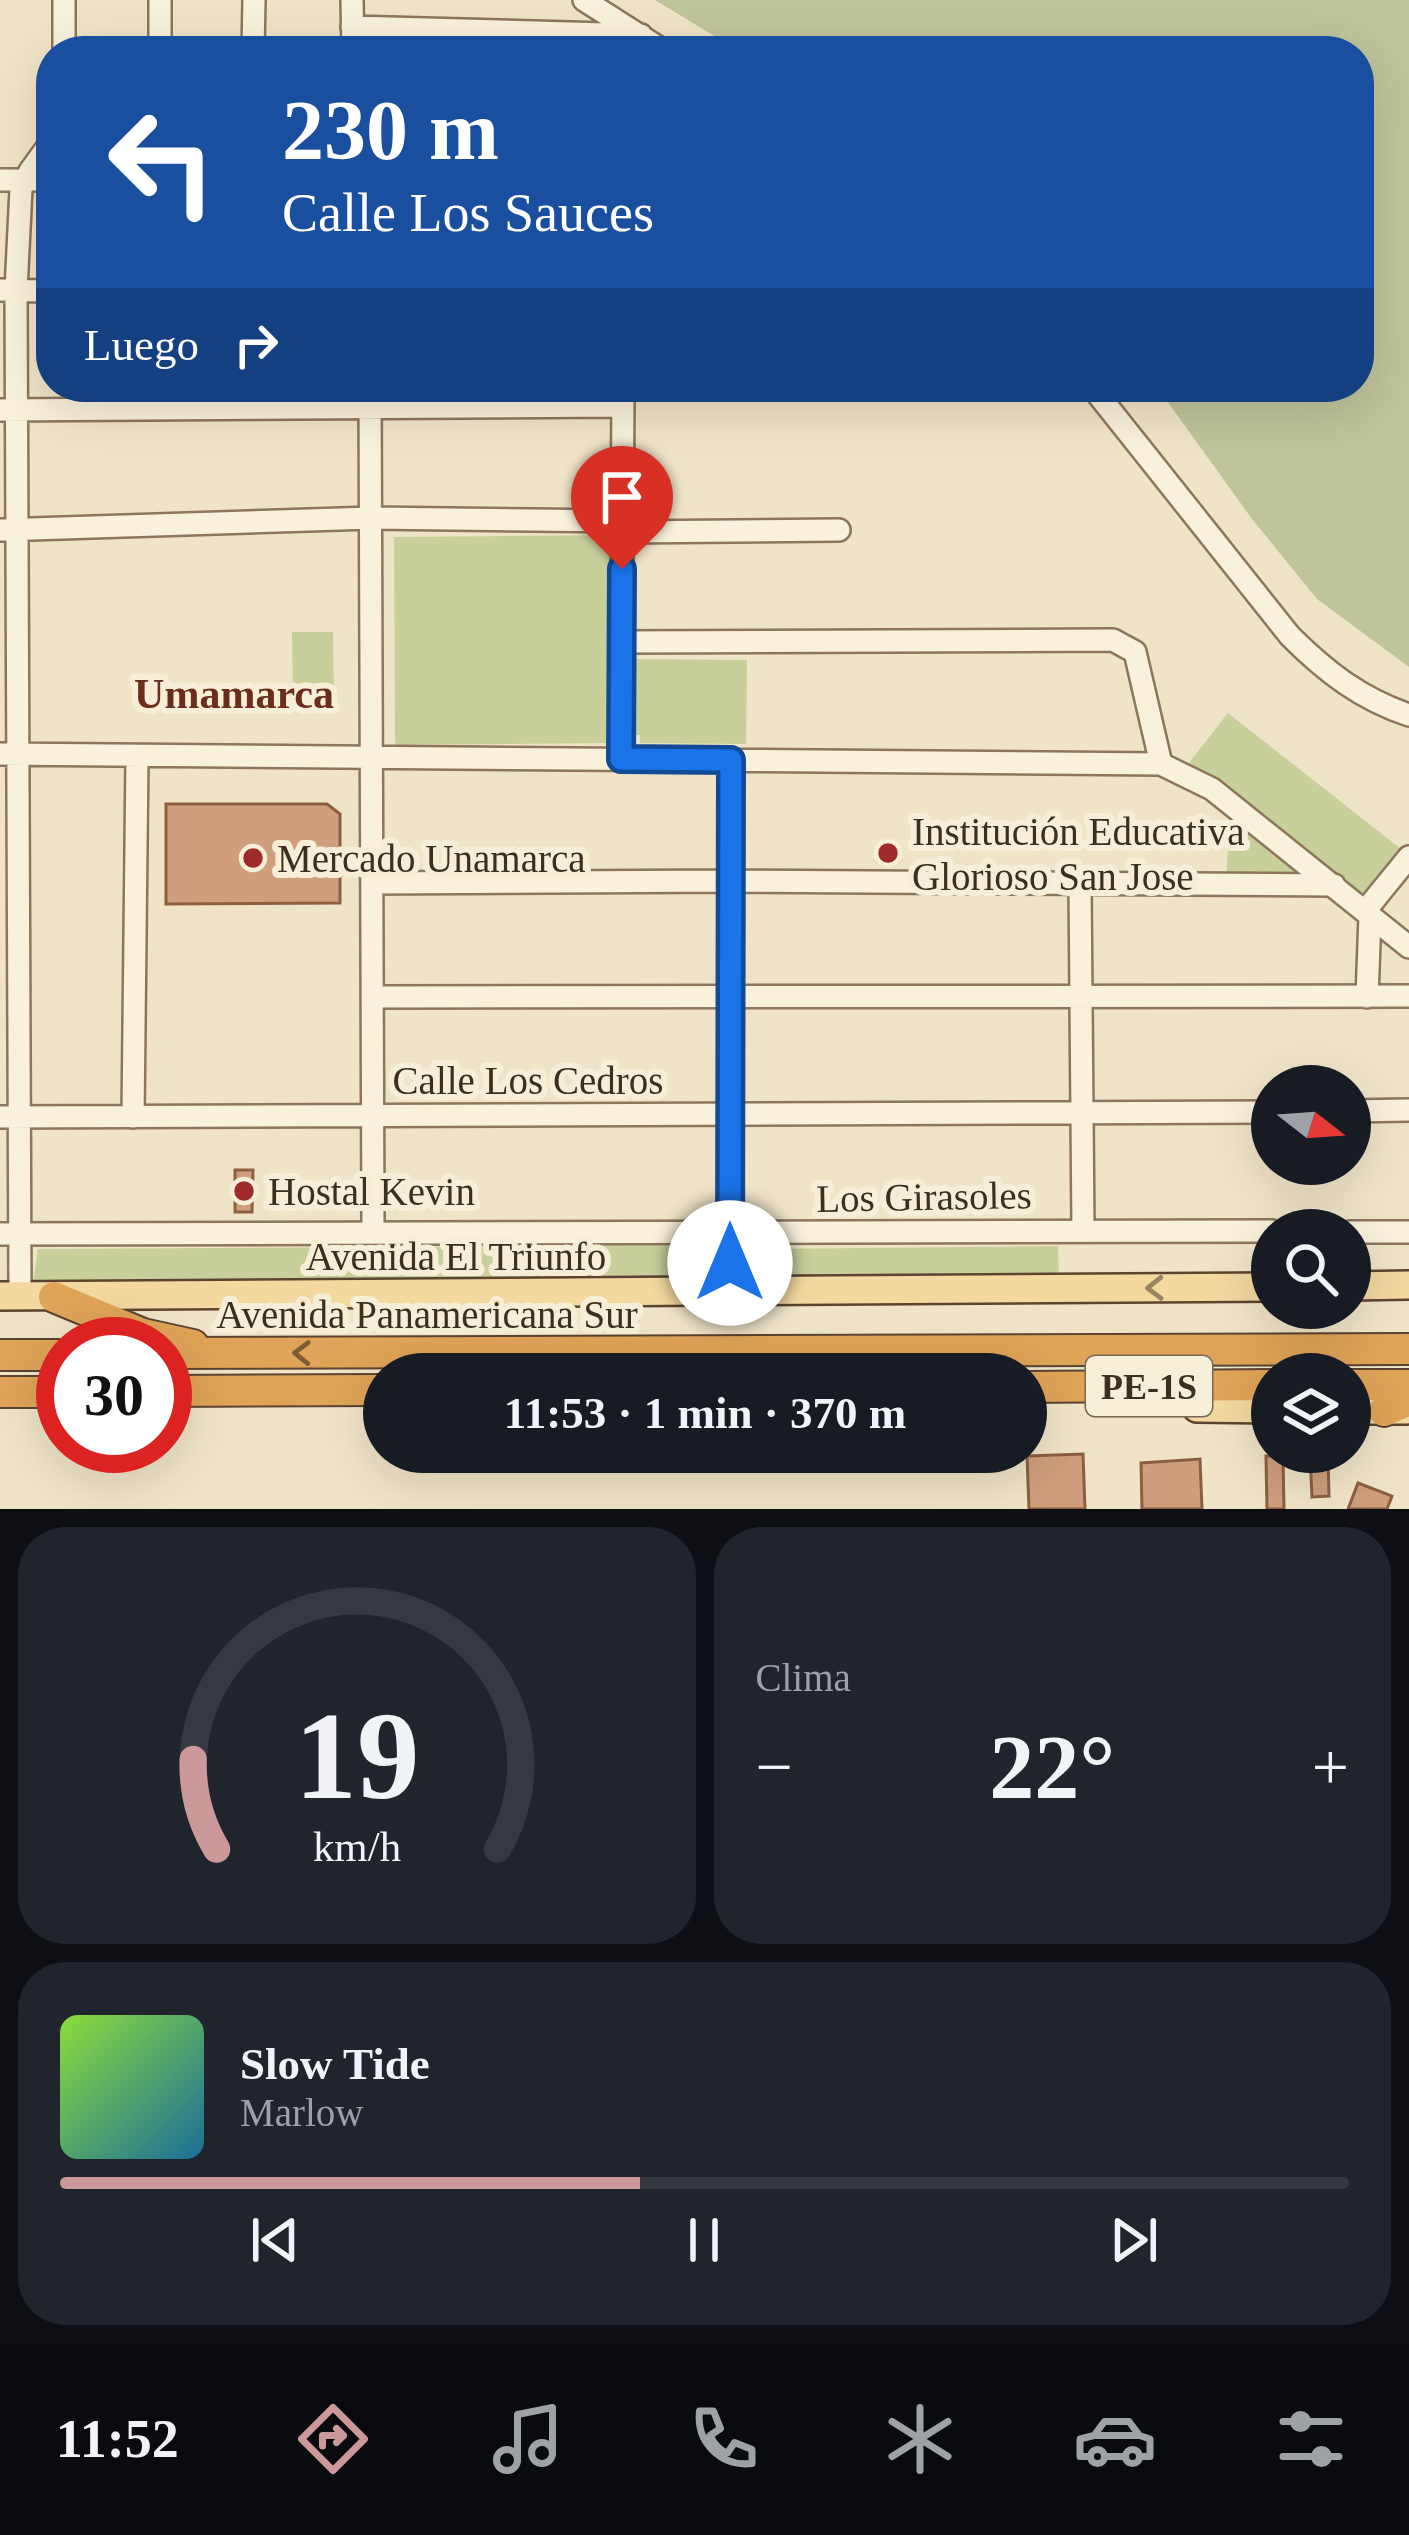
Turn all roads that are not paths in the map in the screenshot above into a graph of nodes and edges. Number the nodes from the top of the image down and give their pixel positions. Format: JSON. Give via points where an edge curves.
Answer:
{"nodes":[{"id":1,"x":64,"y":0,"type":"edge"},
{"id":2,"x":160,"y":0,"type":"edge"},
{"id":3,"x":254,"y":0,"type":"edge"},
{"id":4,"x":352,"y":0,"type":"edge"},
{"id":5,"x":584,"y":0,"type":"edge"},
{"id":6,"x":352,"y":27,"type":"junction"},
{"id":7,"x":641,"y":35,"type":"joint"},
{"id":8,"x":64,"y":36,"type":"edge"},
{"id":9,"x":160,"y":36,"type":"edge"},
{"id":10,"x":253,"y":36,"type":"edge"},
{"id":11,"x":352,"y":36,"type":"edge"},
{"id":12,"x":36,"y":163,"type":"edge"},
{"id":13,"x":0,"y":180,"type":"edge"},
{"id":14,"x":24,"y":180,"type":"junction"},
{"id":15,"x":36,"y":180,"type":"edge"},
{"id":16,"x":8,"y":290,"type":"edge"},
{"id":17,"x":271,"y":402,"type":"edge"},
{"id":18,"x":370,"y":402,"type":"edge"},
{"id":19,"x":623,"y":402,"type":"edge"},
{"id":20,"x":1104,"y":402,"type":"edge"},
{"id":21,"x":8,"y":410,"type":"edge"},
{"id":22,"x":371,"y":518,"type":"junction"},
{"id":23,"x":623,"y":527,"type":"junction"},
{"id":24,"x":8,"y":530,"type":"edge"},
{"id":25,"x":839,"y":530,"type":"dead end"},
{"id":26,"x":622,"y":642,"type":"junction"},
{"id":27,"x":8,"y":645,"type":"edge"},
{"id":28,"x":1409,"y":716,"type":"edge"},
{"id":29,"x":8,"y":755,"type":"edge"},
{"id":30,"x":137,"y":756,"type":"junction"},
{"id":31,"x":621,"y":759,"type":"junction"},
{"id":32,"x":371,"y":760,"type":"junction"},
{"id":33,"x":731,"y":760,"type":"junction"},
{"id":34,"x":1161,"y":764,"type":"junction"},
{"id":35,"x":1409,"y":857,"type":"edge"},
{"id":36,"x":729,"y":880,"type":"junction"},
{"id":37,"x":372,"y":883,"type":"junction"},
{"id":38,"x":1080,"y":884,"type":"junction"},
{"id":39,"x":1334,"y":885,"type":"junction"},
{"id":40,"x":8,"y":888,"type":"edge"},
{"id":41,"x":1367,"y":914,"type":"junction"},
{"id":42,"x":1409,"y":947,"type":"edge"},
{"id":43,"x":728,"y":995,"type":"junction"},
{"id":44,"x":1409,"y":996,"type":"edge"},
{"id":45,"x":372,"y":997,"type":"junction"},
{"id":46,"x":1367,"y":997,"type":"junction"},
{"id":47,"x":1081,"y":998,"type":"junction"},
{"id":48,"x":8,"y":999,"type":"edge"},
{"id":49,"x":1409,"y":1110,"type":"edge"},
{"id":50,"x":1371,"y":1111,"type":"edge"},
{"id":51,"x":1251,"y":1112,"type":"edge"},
{"id":52,"x":1081,"y":1115,"type":"junction"},
{"id":53,"x":372,"y":1116,"type":"junction"},
{"id":54,"x":730,"y":1116,"type":"junction"},
{"id":55,"x":133,"y":1117,"type":"junction"},
{"id":56,"x":9,"y":1118,"type":"edge"},
{"id":57,"x":1083,"y":1231,"type":"junction"},
{"id":58,"x":373,"y":1232,"type":"junction"},
{"id":59,"x":1251,"y":1232,"type":"edge"},
{"id":60,"x":1371,"y":1232,"type":"edge"},
{"id":61,"x":1409,"y":1232,"type":"edge"},
{"id":62,"x":10,"y":1233,"type":"edge"},
{"id":63,"x":730,"y":1234,"type":"junction"},
{"id":64,"x":1371,"y":1286,"type":"edge"},
{"id":65,"x":1409,"y":1286,"type":"edge"},
{"id":66,"x":1251,"y":1287,"type":"edge"},
{"id":67,"x":730,"y":1293,"type":"junction"},
{"id":68,"x":10,"y":1296,"type":"edge"},
{"id":69,"x":53,"y":1298,"type":"junction"},
{"id":70,"x":1409,"y":1348,"type":"edge"},
{"id":71,"x":252,"y":1353,"type":"junction"},
{"id":72,"x":36,"y":1354,"type":"edge"},
{"id":73,"x":192,"y":1354,"type":"edge"},
{"id":74,"x":0,"y":1355,"type":"edge"},
{"id":75,"x":1371,"y":1384,"type":"edge"},
{"id":76,"x":1251,"y":1385,"type":"edge"},
{"id":77,"x":1409,"y":1385,"type":"edge"},
{"id":78,"x":1047,"y":1387,"type":"edge"},
{"id":79,"x":1067,"y":1387,"type":"junction"},
{"id":80,"x":363,"y":1390,"type":"edge"},
{"id":81,"x":192,"y":1391,"type":"edge"},
{"id":82,"x":0,"y":1392,"type":"edge"},
{"id":83,"x":36,"y":1392,"type":"edge"},
{"id":84,"x":1401,"y":1407,"type":"edge"},
{"id":85,"x":1197,"y":1408,"type":"joint"},
{"id":86,"x":1251,"y":1409,"type":"edge"},
{"id":87,"x":1371,"y":1409,"type":"edge"}],
"edges":[{"from":1,"to":8,"type":"street"},
{"from":2,"to":9,"type":"street"},
{"from":3,"to":10,"type":"street"},
{"from":4,"to":6,"type":"street"},
{"from":5,"to":7,"type":"street"},
{"from":6,"to":7,"type":"street"},
{"from":6,"to":11,"type":"street"},
{"from":12,"to":14,"type":"street"},
{"from":13,"to":14,"type":"street"},
{"from":14,"to":15,"type":"street"},
{"from":14,"to":16,"type":"street"},
{"from":16,"to":21,"type":"street"},
{"from":17,"to":21,"type":"street"},
{"from":18,"to":22,"type":"street"},
{"from":19,"to":23,"type":"street"},
{"from":20,"to":28,"type":"street","via":[[1290,636],[1356,693]]},
{"from":21,"to":24,"type":"street"},
{"from":22,"to":23,"type":"street"},
{"from":22,"to":24,"type":"street"},
{"from":22,"to":32,"type":"street"},
{"from":23,"to":25,"type":"street"},
{"from":23,"to":26,"type":"street"},
{"from":24,"to":27,"type":"street"},
{"from":26,"to":31,"type":"street"},
{"from":26,"to":34,"type":"street","via":[[1113,640],[1135,652]]},
{"from":27,"to":29,"type":"street"},
{"from":29,"to":30,"type":"street"},
{"from":29,"to":40,"type":"street"},
{"from":30,"to":32,"type":"street"},
{"from":30,"to":55,"type":"street"},
{"from":31,"to":32,"type":"street"},
{"from":31,"to":33,"type":"street"},
{"from":32,"to":37,"type":"street"},
{"from":33,"to":34,"type":"street"},
{"from":33,"to":36,"type":"street"},
{"from":34,"to":39,"type":"street","via":[[1212,789]]},
{"from":35,"to":41,"type":"street"},
{"from":36,"to":37,"type":"street"},
{"from":36,"to":38,"type":"street"},
{"from":36,"to":43,"type":"street"},
{"from":37,"to":45,"type":"street"},
{"from":38,"to":39,"type":"street"},
{"from":38,"to":47,"type":"street"},
{"from":39,"to":41,"type":"street"},
{"from":40,"to":48,"type":"street"},
{"from":41,"to":42,"type":"street"},
{"from":41,"to":46,"type":"street"},
{"from":43,"to":45,"type":"street"},
{"from":43,"to":47,"type":"street"},
{"from":43,"to":54,"type":"street"},
{"from":44,"to":46,"type":"street"},
{"from":45,"to":53,"type":"street"},
{"from":46,"to":47,"type":"street"},
{"from":47,"to":52,"type":"street"},
{"from":48,"to":56,"type":"street"},
{"from":49,"to":50,"type":"street"},
{"from":51,"to":52,"type":"street","name":"Calle Los Cedros"},
{"from":52,"to":54,"type":"street","name":"Calle Los Cedros"},
{"from":52,"to":57,"type":"street"},
{"from":53,"to":54,"type":"street","name":"Calle Los Cedros"},
{"from":53,"to":55,"type":"street","name":"Calle Los Cedros"},
{"from":53,"to":58,"type":"street"},
{"from":54,"to":63,"type":"street"},
{"from":55,"to":56,"type":"street","name":"Calle Los Cedros"},
{"from":56,"to":62,"type":"street"},
{"from":57,"to":59,"type":"street","name":"Los Girasoles"},
{"from":57,"to":63,"type":"street","name":"Los Girasoles"},
{"from":58,"to":62,"type":"street","name":"Los Girasoles"},
{"from":58,"to":63,"type":"street","name":"Los Girasoles"},
{"from":60,"to":61,"type":"street"},
{"from":62,"to":68,"type":"street"},
{"from":63,"to":67,"type":"street"},
{"from":64,"to":65,"type":"main road"},
{"from":66,"to":67,"type":"main road","name":"Avenida El Triunfo","one_way":true},
{"from":67,"to":69,"type":"main road","name":"Avenida El Triunfo"},
{"from":68,"to":69,"type":"main road","name":"Avenida El Triunfo"},
{"from":69,"to":71,"type":"highway","via":[[170,1343]]},
{"from":70,"to":71,"type":"highway","name":"Avenida Panamericana Sur","number":"PE-1S","one_way":true},
{"from":71,"to":73,"type":"highway","name":"Avenida Panamericana Sur","number":"PE-1S"},
{"from":72,"to":74,"type":"highway"},
{"from":75,"to":77,"type":"highway"},
{"from":76,"to":79,"type":"highway","number":"PE-1S"},
{"from":78,"to":79,"type":"highway","number":"PE-1S"},
{"from":79,"to":85,"type":"highway"},
{"from":80,"to":81,"type":"highway","name":"Avenida Panamericana Sur"},
{"from":82,"to":83,"type":"highway"},
{"from":84,"to":87,"type":"main road"},
{"from":85,"to":86,"type":"main road"}]}
